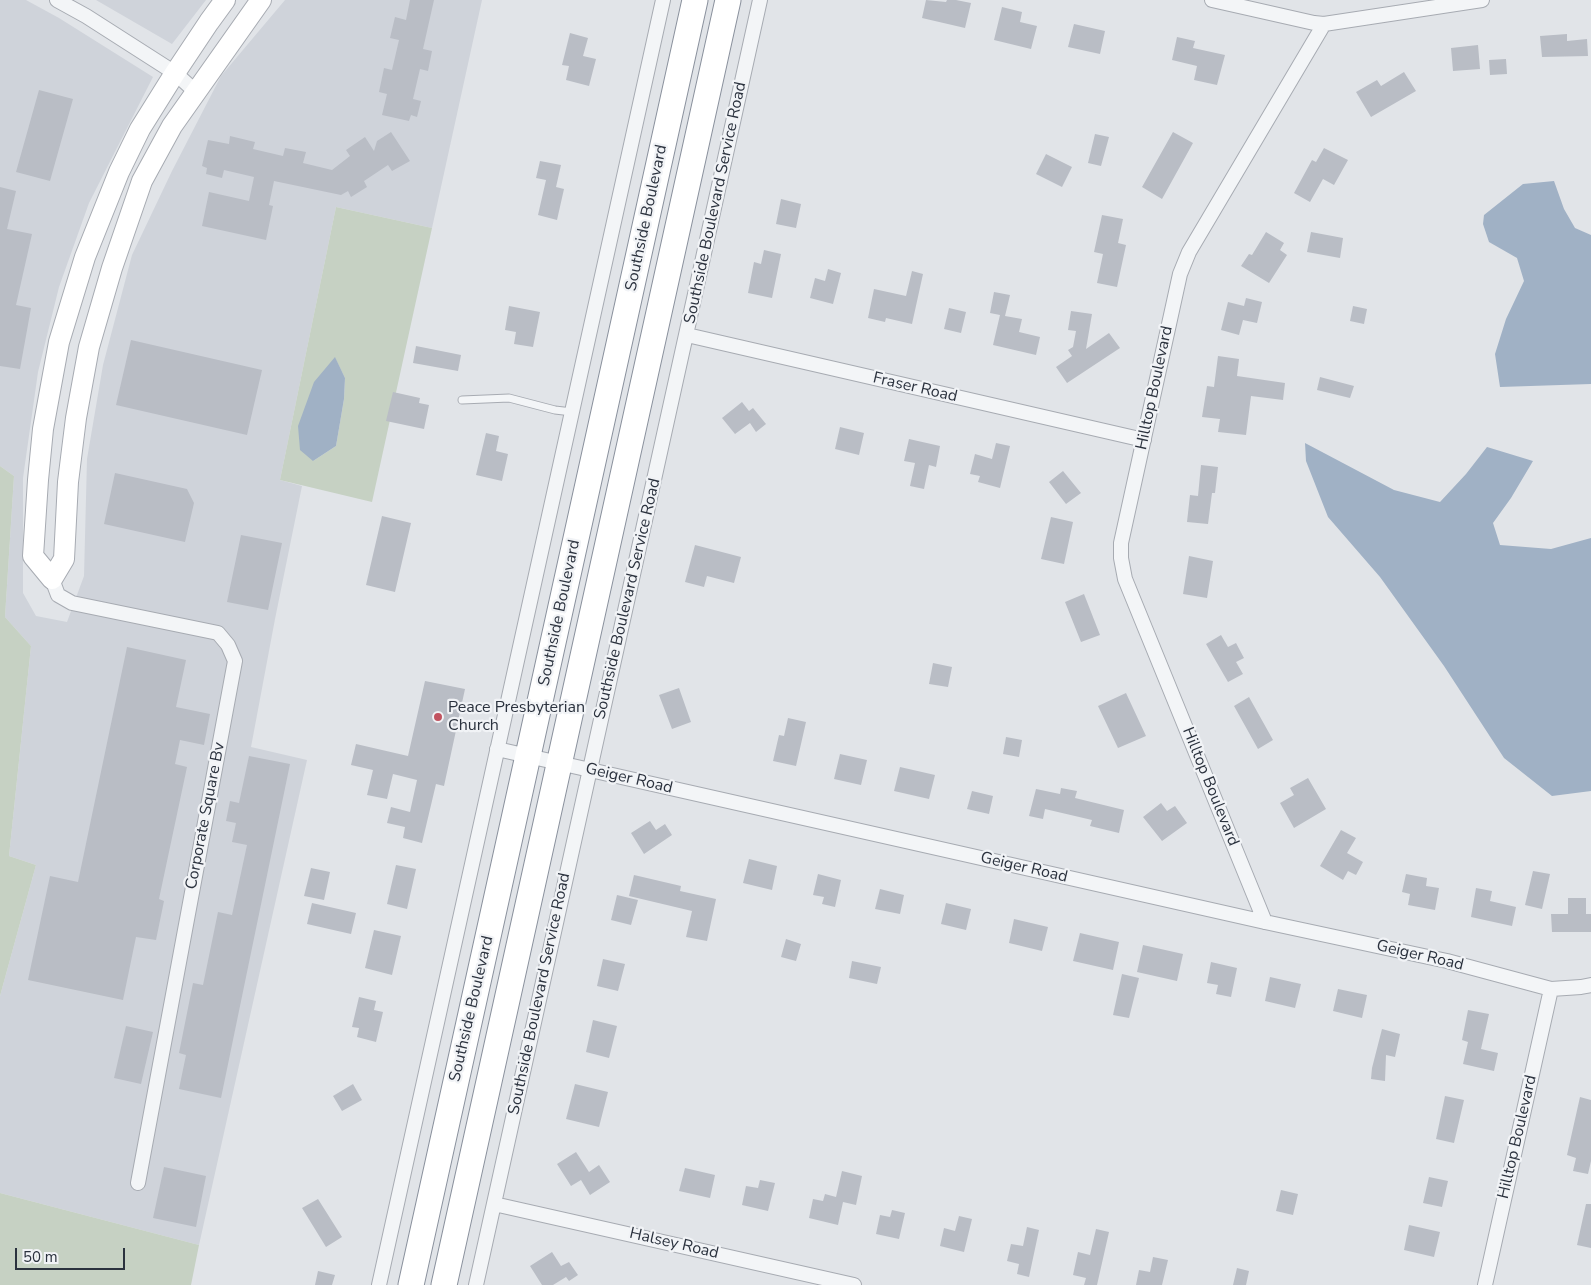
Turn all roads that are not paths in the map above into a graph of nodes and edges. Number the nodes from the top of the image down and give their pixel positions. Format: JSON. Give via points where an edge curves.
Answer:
{"nodes":[{"id":1,"x":57,"y":0,"type":"edge"},
{"id":2,"x":225,"y":0,"type":"edge"},
{"id":3,"x":261,"y":0,"type":"edge"},
{"id":4,"x":663,"y":0,"type":"edge"},
{"id":5,"x":695,"y":0,"type":"edge"},
{"id":6,"x":728,"y":0,"type":"edge"},
{"id":7,"x":760,"y":0,"type":"edge"},
{"id":8,"x":1212,"y":0,"type":"edge"},
{"id":9,"x":1482,"y":0,"type":"edge"},
{"id":10,"x":1324,"y":24,"type":"junction"},
{"id":11,"x":175,"y":73,"type":"junction"},
{"id":12,"x":196,"y":92,"type":"junction"},
{"id":13,"x":85,"y":257,"type":"junction"},
{"id":14,"x":112,"y":268,"type":"junction"},
{"id":15,"x":687,"y":335,"type":"junction"},
{"id":16,"x":462,"y":400,"type":"dead end"},
{"id":17,"x":572,"y":412,"type":"junction"},
{"id":18,"x":1144,"y":440,"type":"junction"},
{"id":19,"x":52,"y":579,"type":"junction"},
{"id":20,"x":497,"y":748,"type":"junction"},
{"id":21,"x":528,"y":756,"type":"junction"},
{"id":22,"x":560,"y":763,"type":"junction"},
{"id":23,"x":590,"y":770,"type":"junction"},
{"id":24,"x":1265,"y":922,"type":"junction"},
{"id":25,"x":1591,"y":985,"type":"edge"},
{"id":26,"x":1551,"y":989,"type":"junction"},
{"id":27,"x":138,"y":1183,"type":"dead end"},
{"id":28,"x":494,"y":1204,"type":"junction"},
{"id":29,"x":378,"y":1285,"type":"edge"},
{"id":30,"x":411,"y":1285,"type":"edge"},
{"id":31,"x":444,"y":1285,"type":"edge"},
{"id":32,"x":476,"y":1285,"type":"edge"},
{"id":33,"x":854,"y":1285,"type":"edge"},
{"id":34,"x":1485,"y":1285,"type":"edge"}],
"edges":[{"from":1,"to":11,"type":"street"},
{"from":2,"to":11,"type":"street"},
{"from":3,"to":12,"type":"street"},
{"from":4,"to":17,"type":"street"},
{"from":5,"to":21,"type":"highway","name":"Southside Boulevard"},
{"from":6,"to":22,"type":"highway","name":"Southside Boulevard"},
{"from":7,"to":15,"type":"street","name":"Southside Boulevard Service Road"},
{"from":8,"to":10,"type":"street"},
{"from":9,"to":10,"type":"street"},
{"from":10,"to":18,"type":"street","name":"Hilltop Boulevard","via":[[1189,252],[1180,274]]},
{"from":11,"to":12,"type":"street"},
{"from":11,"to":13,"type":"street","via":[[140,129]]},
{"from":12,"to":14,"type":"street","via":[[172,126],[142,181]]},
{"from":13,"to":14,"type":"street"},
{"from":13,"to":19,"type":"street","via":[[60,342],[43,429],[33,556]]},
{"from":14,"to":19,"type":"street","via":[[89,347],[76,418],[68,482],[64,559]]},
{"from":15,"to":18,"type":"street","name":"Fraser Road"},
{"from":15,"to":23,"type":"street","name":"Southside Boulevard Service Road"},
{"from":16,"to":17,"type":"lane","via":[[509,398]]},
{"from":17,"to":20,"type":"street"},
{"from":18,"to":24,"type":"street","name":"Hilltop Boulevard","via":[[1121,543],[1125,579]]},
{"from":19,"to":27,"type":"street","name":"Corporate Square Bv","via":[[58,595],[72,603],[218,633],[235,661]]},
{"from":20,"to":21,"type":"street","name":"Geiger Road"},
{"from":20,"to":29,"type":"street"},
{"from":21,"to":22,"type":"street","name":"Geiger Road"},
{"from":21,"to":30,"type":"highway","name":"Southside Boulevard"},
{"from":22,"to":23,"type":"street","name":"Geiger Road"},
{"from":22,"to":31,"type":"highway","name":"Southside Boulevard"},
{"from":23,"to":24,"type":"street","name":"Geiger Road"},
{"from":23,"to":28,"type":"street","name":"Southside Boulevard Service Road"},
{"from":24,"to":26,"type":"street","name":"Geiger Road","via":[[1447,961]]},
{"from":25,"to":26,"type":"street","name":"Geiger Road"},
{"from":26,"to":34,"type":"street","name":"Hilltop Boulevard"},
{"from":28,"to":32,"type":"street","name":"Southside Boulevard Service Road"},
{"from":28,"to":33,"type":"street","name":"Halsey Road"}]}
